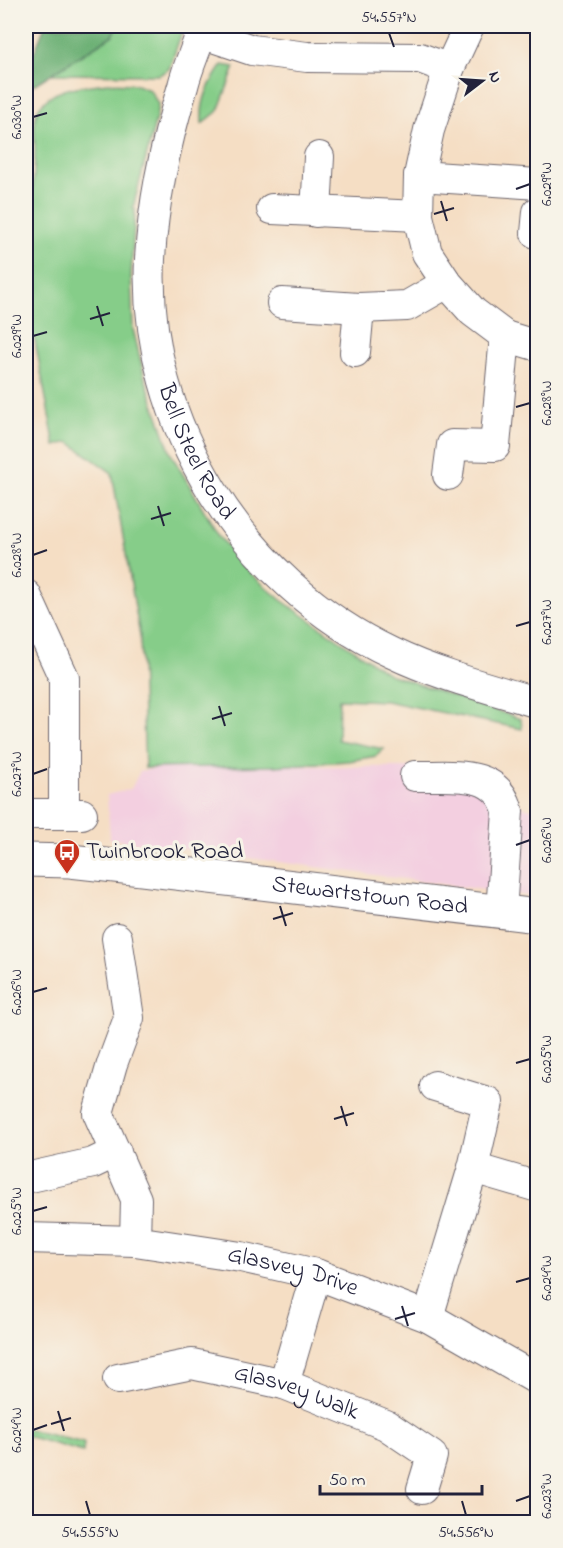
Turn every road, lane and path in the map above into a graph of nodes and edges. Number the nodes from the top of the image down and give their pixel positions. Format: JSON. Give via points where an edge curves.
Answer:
{"nodes":[{"id":1,"x":469,"y":26,"type":"edge"},
{"id":2,"x":202,"y":29,"type":"edge"},
{"id":3,"x":449,"y":69,"type":"junction"},
{"id":4,"x":319,"y":157,"type":"dead end"},
{"id":5,"x":419,"y":176,"type":"junction"},
{"id":6,"x":537,"y":184,"type":"edge"},
{"id":7,"x":272,"y":209,"type":"dead end"},
{"id":8,"x":316,"y":212,"type":"junction"},
{"id":9,"x":537,"y":212,"type":"edge"},
{"id":10,"x":418,"y":216,"type":"junction"},
{"id":11,"x":537,"y":233,"type":"edge"},
{"id":12,"x":447,"y":283,"type":"junction"},
{"id":13,"x":282,"y":303,"type":"dead end"},
{"id":14,"x":359,"y":308,"type":"junction"},
{"id":15,"x":505,"y":336,"type":"junction"},
{"id":16,"x":537,"y":346,"type":"edge"},
{"id":17,"x":355,"y":352,"type":"dead end"},
{"id":18,"x":448,"y":475,"type":"dead end"},
{"id":19,"x":28,"y":605,"type":"edge"},
{"id":20,"x":537,"y":703,"type":"edge"},
{"id":21,"x":415,"y":776,"type":"dead end"},
{"id":22,"x":26,"y":814,"type":"edge"},
{"id":23,"x":26,"y":860,"type":"edge"},
{"id":24,"x":501,"y":912,"type":"junction"},
{"id":25,"x":537,"y":916,"type":"edge"},
{"id":26,"x":117,"y":938,"type":"dead end"},
{"id":27,"x":435,"y":1086,"type":"dead end"},
{"id":28,"x":116,"y":1152,"type":"junction"},
{"id":29,"x":473,"y":1168,"type":"junction"},
{"id":30,"x":26,"y":1178,"type":"edge"},
{"id":31,"x":537,"y":1187,"type":"edge"},
{"id":32,"x":26,"y":1238,"type":"edge"},
{"id":33,"x":135,"y":1241,"type":"junction"},
{"id":34,"x":316,"y":1274,"type":"junction"},
{"id":35,"x":428,"y":1317,"type":"junction"},
{"id":36,"x":118,"y":1379,"type":"dead end"},
{"id":37,"x":537,"y":1380,"type":"edge"},
{"id":38,"x":284,"y":1384,"type":"junction"},
{"id":39,"x":422,"y":1489,"type":"dead end"}],
"edges":[{"from":1,"to":3,"type":"street"},
{"from":2,"to":3,"type":"street","via":[[252,51],[307,57],[420,58]]},
{"from":2,"to":20,"type":"street","name":"Bell Steel Road","via":[[167,139],[150,258],[160,365],[189,449],[231,520],[269,564],[316,607],[391,653],[437,672]]},
{"from":3,"to":5,"type":"street"},
{"from":4,"to":8,"type":"street"},
{"from":5,"to":6,"type":"street"},
{"from":5,"to":10,"type":"street"},
{"from":7,"to":8,"type":"street"},
{"from":8,"to":10,"type":"street"},
{"from":9,"to":11,"type":"street"},
{"from":10,"to":12,"type":"street","via":[[427,253]]},
{"from":12,"to":14,"type":"street","via":[[407,306]]},
{"from":12,"to":15,"type":"street","via":[[473,312]]},
{"from":13,"to":14,"type":"street"},
{"from":14,"to":17,"type":"street"},
{"from":15,"to":16,"type":"street"},
{"from":15,"to":18,"type":"street","via":[[495,446],[452,445]]},
{"from":19,"to":22,"type":"street","via":[[64,678],[73,814]]},
{"from":21,"to":24,"type":"street","via":[[484,780],[497,788],[505,800],[508,811]]},
{"from":23,"to":24,"type":"main road","name":"Stewartstown Road","via":[[142,868]]},
{"from":24,"to":25,"type":"main road","name":"Stewartstown Road"},
{"from":26,"to":28,"type":"street","via":[[129,1018],[98,1113]]},
{"from":27,"to":29,"type":"street","via":[[488,1102]]},
{"from":28,"to":30,"type":"street","via":[[93,1163]]},
{"from":28,"to":33,"type":"street","via":[[136,1198]]},
{"from":29,"to":31,"type":"street"},
{"from":29,"to":35,"type":"street"},
{"from":32,"to":33,"type":"street","name":"Glasvey Drive"},
{"from":33,"to":34,"type":"street","name":"Glasvey Drive","via":[[241,1257]]},
{"from":34,"to":35,"type":"street","name":"Glasvey Drive"},
{"from":34,"to":38,"type":"street"},
{"from":35,"to":37,"type":"street","name":"Glasvey Drive"},
{"from":36,"to":38,"type":"street","name":"Glasvey Walk","via":[[192,1364]]},
{"from":38,"to":39,"type":"street","name":"Glasvey Walk","via":[[386,1425],[432,1456]]}]}
